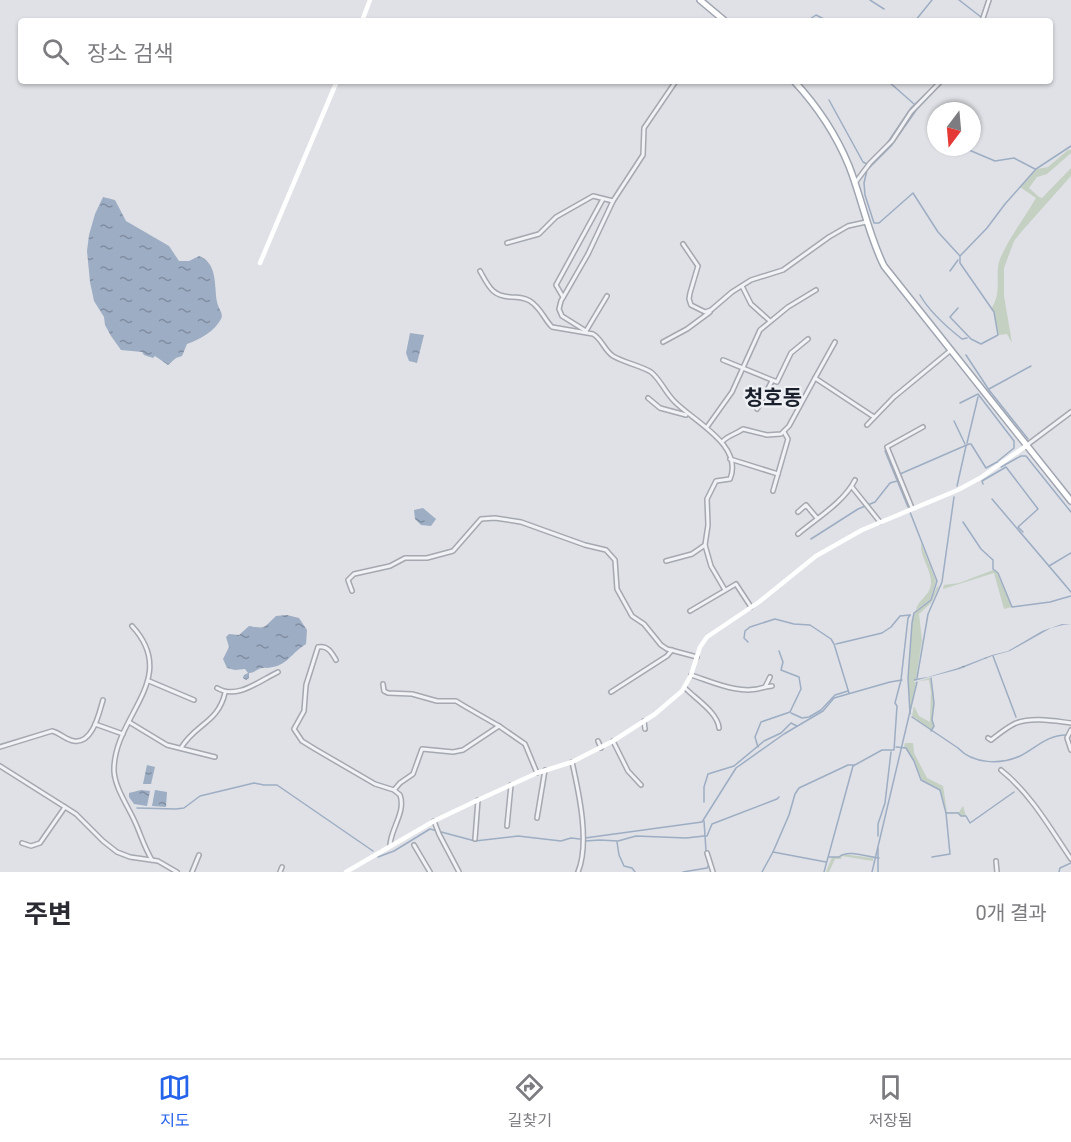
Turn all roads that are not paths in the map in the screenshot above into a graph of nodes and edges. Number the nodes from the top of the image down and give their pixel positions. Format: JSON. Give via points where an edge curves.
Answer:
{"nodes":[{"id":1,"x":370,"y":0,"type":"edge"},
{"id":2,"x":700,"y":0,"type":"edge"},
{"id":3,"x":989,"y":0,"type":"edge"},
{"id":4,"x":710,"y":4,"type":"edge"},
{"id":5,"x":363,"y":18,"type":"edge"},
{"id":6,"x":720,"y":18,"type":"edge"},
{"id":7,"x":983,"y":18,"type":"edge"},
{"id":8,"x":336,"y":84,"type":"edge"},
{"id":9,"x":674,"y":84,"type":"edge"},
{"id":10,"x":796,"y":84,"type":"edge"},
{"id":11,"x":939,"y":84,"type":"edge"},
{"id":12,"x":854,"y":184,"type":"junction"},
{"id":13,"x":603,"y":199,"type":"junction"},
{"id":14,"x":613,"y":201,"type":"junction"},
{"id":15,"x":866,"y":222,"type":"junction"},
{"id":16,"x":507,"y":243,"type":"dead end"},
{"id":17,"x":683,"y":244,"type":"dead end"},
{"id":18,"x":260,"y":264,"type":"dead end"},
{"id":19,"x":480,"y":271,"type":"dead end"},
{"id":20,"x":742,"y":286,"type":"junction"},
{"id":21,"x":816,"y":290,"type":"dead end"},
{"id":22,"x":607,"y":296,"type":"dead end"},
{"id":23,"x":563,"y":297,"type":"junction"},
{"id":24,"x":711,"y":310,"type":"junction"},
{"id":25,"x":770,"y":321,"type":"junction"},
{"id":26,"x":586,"y":331,"type":"junction"},
{"id":27,"x":808,"y":339,"type":"dead end"},
{"id":28,"x":663,"y":342,"type":"dead end"},
{"id":29,"x":835,"y":342,"type":"dead end"},
{"id":30,"x":951,"y":350,"type":"junction"},
{"id":31,"x":723,"y":360,"type":"dead end"},
{"id":32,"x":744,"y":368,"type":"junction"},
{"id":33,"x":816,"y":378,"type":"junction"},
{"id":34,"x":772,"y":381,"type":"junction"},
{"id":35,"x":648,"y":398,"type":"dead end"},
{"id":36,"x":757,"y":409,"type":"dead end"},
{"id":37,"x":1071,"y":412,"type":"edge"},
{"id":38,"x":688,"y":415,"type":"junction"},
{"id":39,"x":874,"y":417,"type":"junction"},
{"id":40,"x":867,"y":425,"type":"dead end"},
{"id":41,"x":707,"y":427,"type":"junction"},
{"id":42,"x":923,"y":428,"type":"dead end"},
{"id":43,"x":784,"y":432,"type":"junction"},
{"id":44,"x":723,"y":441,"type":"junction"},
{"id":45,"x":1026,"y":446,"type":"junction"},
{"id":46,"x":730,"y":459,"type":"junction"},
{"id":47,"x":778,"y":474,"type":"junction"},
{"id":48,"x":855,"y":480,"type":"dead end"},
{"id":49,"x":852,"y":487,"type":"junction"},
{"id":50,"x":773,"y":491,"type":"dead end"},
{"id":51,"x":1071,"y":501,"type":"edge"},
{"id":52,"x":912,"y":508,"type":"junction"},
{"id":53,"x":798,"y":512,"type":"dead end"},
{"id":54,"x":817,"y":518,"type":"junction"},
{"id":55,"x":880,"y":522,"type":"junction"},
{"id":56,"x":798,"y":534,"type":"dead end"},
{"id":57,"x":705,"y":545,"type":"junction"},
{"id":58,"x":666,"y":561,"type":"dead end"},
{"id":59,"x":726,"y":590,"type":"junction"},
{"id":60,"x":352,"y":591,"type":"dead end"},
{"id":61,"x":751,"y":607,"type":"junction"},
{"id":62,"x":690,"y":611,"type":"dead end"},
{"id":63,"x":132,"y":626,"type":"dead end"},
{"id":64,"x":672,"y":650,"type":"junction"},
{"id":65,"x":697,"y":657,"type":"junction"},
{"id":66,"x":308,"y":658,"type":"dead end"},
{"id":67,"x":336,"y":660,"type":"dead end"},
{"id":68,"x":313,"y":661,"type":"junction"},
{"id":69,"x":278,"y":672,"type":"dead end"},
{"id":70,"x":691,"y":675,"type":"junction"},
{"id":71,"x":770,"y":677,"type":"dead end"},
{"id":72,"x":149,"y":681,"type":"junction"},
{"id":73,"x":383,"y":684,"type":"dead end"},
{"id":74,"x":772,"y":686,"type":"dead end"},
{"id":75,"x":765,"y":687,"type":"junction"},
{"id":76,"x":217,"y":688,"type":"dead end"},
{"id":77,"x":685,"y":688,"type":"junction"},
{"id":78,"x":611,"y":692,"type":"dead end"},
{"id":79,"x":225,"y":693,"type":"junction"},
{"id":80,"x":103,"y":700,"type":"dead end"},
{"id":81,"x":194,"y":700,"type":"dead end"},
{"id":82,"x":644,"y":721,"type":"junction"},
{"id":83,"x":129,"y":722,"type":"junction"},
{"id":84,"x":1071,"y":723,"type":"edge"},
{"id":85,"x":95,"y":724,"type":"junction"},
{"id":86,"x":499,"y":726,"type":"junction"},
{"id":87,"x":719,"y":728,"type":"dead end"},
{"id":88,"x":645,"y":729,"type":"dead end"},
{"id":89,"x":1071,"y":730,"type":"edge"},
{"id":90,"x":123,"y":734,"type":"junction"},
{"id":91,"x":988,"y":738,"type":"dead end"},
{"id":92,"x":598,"y":741,"type":"dead end"},
{"id":93,"x":613,"y":741,"type":"junction"},
{"id":94,"x":0,"y":747,"type":"edge"},
{"id":95,"x":181,"y":748,"type":"junction"},
{"id":96,"x":601,"y":748,"type":"junction"},
{"id":97,"x":1071,"y":750,"type":"edge"},
{"id":98,"x":215,"y":757,"type":"dead end"},
{"id":99,"x":572,"y":762,"type":"junction"},
{"id":100,"x":0,"y":766,"type":"edge"},
{"id":101,"x":545,"y":770,"type":"junction"},
{"id":102,"x":1001,"y":770,"type":"dead end"},
{"id":103,"x":537,"y":773,"type":"junction"},
{"id":104,"x":511,"y":785,"type":"junction"},
{"id":105,"x":641,"y":785,"type":"dead end"},
{"id":106,"x":394,"y":790,"type":"junction"},
{"id":107,"x":478,"y":800,"type":"junction"},
{"id":108,"x":65,"y":807,"type":"junction"},
{"id":109,"x":537,"y":818,"type":"dead end"},
{"id":110,"x":434,"y":821,"type":"junction"},
{"id":111,"x":507,"y":826,"type":"dead end"},
{"id":112,"x":475,"y":839,"type":"dead end"},
{"id":113,"x":22,"y":843,"type":"dead end"},
{"id":114,"x":414,"y":844,"type":"dead end"},
{"id":115,"x":390,"y":847,"type":"junction"},
{"id":116,"x":707,"y":853,"type":"dead end"},
{"id":117,"x":199,"y":855,"type":"dead end"},
{"id":118,"x":152,"y":860,"type":"junction"},
{"id":119,"x":1071,"y":860,"type":"edge"},
{"id":120,"x":996,"y":861,"type":"dead end"},
{"id":121,"x":282,"y":867,"type":"dead end"},
{"id":122,"x":177,"y":872,"type":"edge"},
{"id":123,"x":192,"y":872,"type":"edge"},
{"id":124,"x":280,"y":872,"type":"edge"},
{"id":125,"x":346,"y":872,"type":"edge"},
{"id":126,"x":430,"y":872,"type":"edge"},
{"id":127,"x":459,"y":872,"type":"edge"},
{"id":128,"x":578,"y":872,"type":"edge"},
{"id":129,"x":713,"y":872,"type":"edge"},
{"id":130,"x":997,"y":872,"type":"edge"}],
"edges":[{"from":1,"to":5,"type":"street"},
{"from":2,"to":4,"type":"main road"},
{"from":3,"to":7,"type":"street"},
{"from":4,"to":6,"type":"main road"},
{"from":8,"to":18,"type":"street"},
{"from":9,"to":14,"type":"street","via":[[644,128],[643,155]]},
{"from":10,"to":12,"type":"main road","via":[[829,125]]},
{"from":11,"to":12,"type":"street","via":[[911,112],[892,141]]},
{"from":12,"to":15,"type":"main road"},
{"from":13,"to":14,"type":"street"},
{"from":13,"to":16,"type":"street","via":[[592,196],[556,217],[539,234]]},
{"from":13,"to":23,"type":"street","via":[[556,285]]},
{"from":14,"to":23,"type":"street"},
{"from":15,"to":20,"type":"street","via":[[848,226],[783,270],[759,276]]},
{"from":15,"to":30,"type":"main road","via":[[884,266]]},
{"from":17,"to":24,"type":"street","via":[[698,266],[689,299],[691,305],[705,312]]},
{"from":19,"to":26,"type":"street","via":[[494,293],[531,302],[552,327]]},
{"from":20,"to":24,"type":"street"},
{"from":20,"to":25,"type":"street","via":[[751,304]]},
{"from":21,"to":25,"type":"street"},
{"from":22,"to":26,"type":"street"},
{"from":23,"to":26,"type":"street","via":[[559,306],[562,316]]},
{"from":24,"to":28,"type":"street"},
{"from":25,"to":32,"type":"street","via":[[756,337]]},
{"from":26,"to":38,"type":"street","via":[[597,336],[612,355],[656,375]]},
{"from":27,"to":34,"type":"street","via":[[791,353],[779,380]]},
{"from":29,"to":33,"type":"street"},
{"from":30,"to":39,"type":"street"},
{"from":30,"to":45,"type":"main road"},
{"from":31,"to":32,"type":"street"},
{"from":32,"to":34,"type":"street"},
{"from":32,"to":41,"type":"street"},
{"from":33,"to":39,"type":"street"},
{"from":33,"to":43,"type":"street"},
{"from":34,"to":36,"type":"street"},
{"from":35,"to":38,"type":"street","via":[[660,408]]},
{"from":37,"to":45,"type":"street"},
{"from":38,"to":41,"type":"street"},
{"from":39,"to":40,"type":"street"},
{"from":41,"to":44,"type":"street"},
{"from":42,"to":52,"type":"street","via":[[887,447]]},
{"from":43,"to":44,"type":"street","via":[[775,436],[743,429]]},
{"from":43,"to":47,"type":"street","via":[[788,439]]},
{"from":44,"to":46,"type":"street"},
{"from":45,"to":51,"type":"main road"},
{"from":45,"to":52,"type":"street","via":[[980,478]]},
{"from":46,"to":47,"type":"street"},
{"from":46,"to":57,"type":"street","via":[[730,479],[716,481],[708,494]]},
{"from":47,"to":50,"type":"street"},
{"from":48,"to":49,"type":"street"},
{"from":49,"to":54,"type":"street"},
{"from":49,"to":55,"type":"street"},
{"from":52,"to":55,"type":"street"},
{"from":53,"to":54,"type":"street","via":[[806,505]]},
{"from":54,"to":56,"type":"street"},
{"from":55,"to":61,"type":"street","via":[[816,556]]},
{"from":57,"to":58,"type":"street","via":[[692,554]]},
{"from":57,"to":59,"type":"street","via":[[711,566]]},
{"from":59,"to":61,"type":"street","via":[[736,584]]},
{"from":59,"to":62,"type":"street"},
{"from":60,"to":64,"type":"street","via":[[348,580],[354,574],[390,566],[405,558],[448,553],[481,519],[510,519],[610,553],[615,560],[617,589],[632,616],[661,645]]},
{"from":61,"to":65,"type":"street","via":[[707,637]]},
{"from":63,"to":72,"type":"street","via":[[142,636]]},
{"from":64,"to":65,"type":"street"},
{"from":64,"to":78,"type":"street"},
{"from":65,"to":70,"type":"street"},
{"from":66,"to":68,"type":"street"},
{"from":67,"to":68,"type":"street","via":[[331,651],[318,647]]},
{"from":68,"to":106,"type":"street","via":[[304,711],[294,729],[302,741],[315,749],[375,784]]},
{"from":69,"to":79,"type":"street","via":[[244,690]]},
{"from":70,"to":75,"type":"street","via":[[728,687]]},
{"from":70,"to":77,"type":"street"},
{"from":71,"to":75,"type":"street"},
{"from":72,"to":81,"type":"street"},
{"from":72,"to":83,"type":"street"},
{"from":73,"to":86,"type":"street","via":[[388,693],[456,701]]},
{"from":74,"to":75,"type":"street"},
{"from":76,"to":79,"type":"street"},
{"from":77,"to":82,"type":"street"},
{"from":77,"to":87,"type":"street","via":[[713,715]]},
{"from":79,"to":95,"type":"street","via":[[219,711]]},
{"from":80,"to":85,"type":"street"},
{"from":82,"to":88,"type":"street"},
{"from":82,"to":93,"type":"street"},
{"from":83,"to":90,"type":"street"},
{"from":83,"to":95,"type":"street","via":[[161,742]]},
{"from":84,"to":91,"type":"street","via":[[1022,722],[991,740]]},
{"from":85,"to":90,"type":"street"},
{"from":85,"to":94,"type":"street","via":[[76,742],[52,731]]},
{"from":86,"to":103,"type":"street","via":[[525,744]]},
{"from":86,"to":106,"type":"street","via":[[463,750],[422,749],[413,774]]},
{"from":89,"to":97,"type":"street","via":[[1067,738]]},
{"from":90,"to":118,"type":"street","via":[[116,779]]},
{"from":92,"to":96,"type":"street"},
{"from":93,"to":96,"type":"street"},
{"from":93,"to":105,"type":"street","via":[[627,771]]},
{"from":95,"to":98,"type":"street"},
{"from":96,"to":99,"type":"street"},
{"from":99,"to":101,"type":"street"},
{"from":99,"to":128,"type":"street","via":[[584,853]]},
{"from":100,"to":108,"type":"street"},
{"from":101,"to":103,"type":"street"},
{"from":101,"to":109,"type":"street"},
{"from":102,"to":119,"type":"street","via":[[1028,795]]},
{"from":103,"to":104,"type":"street"},
{"from":104,"to":107,"type":"street"},
{"from":104,"to":111,"type":"street"},
{"from":106,"to":115,"type":"street","via":[[402,804]]},
{"from":107,"to":110,"type":"street"},
{"from":107,"to":112,"type":"street"},
{"from":108,"to":113,"type":"street","via":[[40,843]]},
{"from":108,"to":118,"type":"street","via":[[117,852]]},
{"from":110,"to":115,"type":"street"},
{"from":110,"to":127,"type":"street"},
{"from":114,"to":126,"type":"street"},
{"from":115,"to":125,"type":"street"},
{"from":116,"to":129,"type":"street"},
{"from":117,"to":123,"type":"street"},
{"from":118,"to":122,"type":"street"},
{"from":120,"to":130,"type":"street"},
{"from":121,"to":124,"type":"street"}]}
